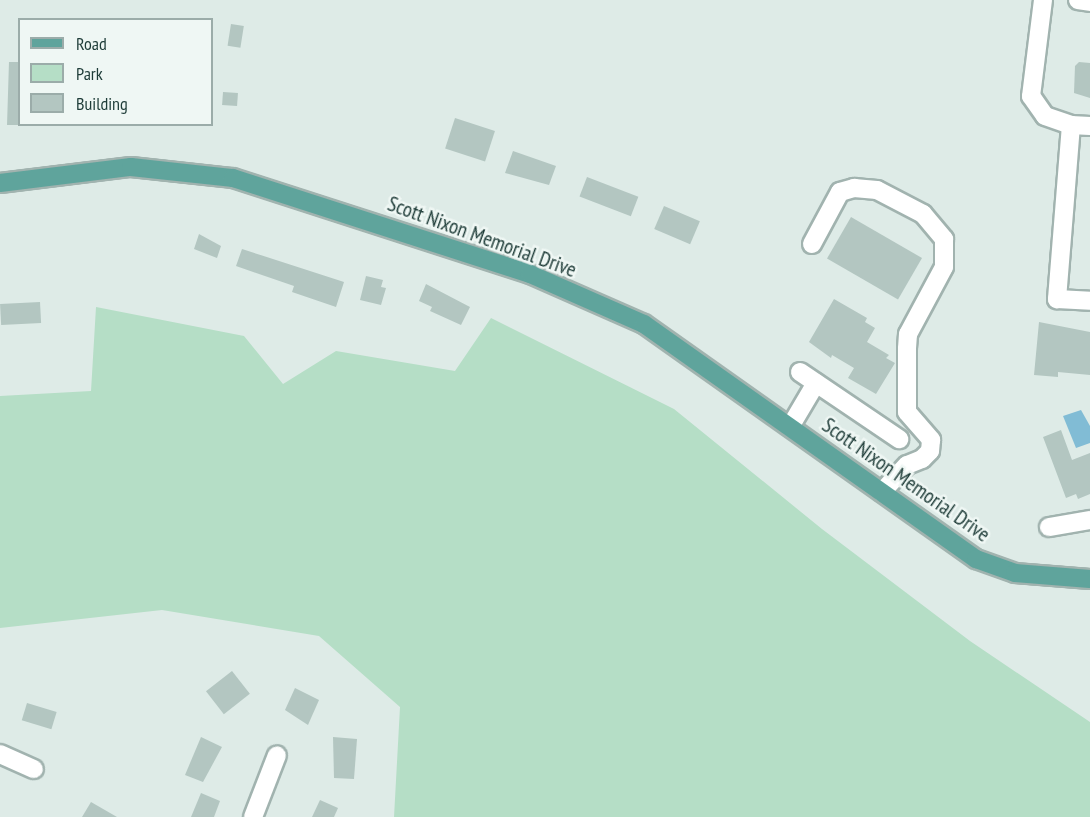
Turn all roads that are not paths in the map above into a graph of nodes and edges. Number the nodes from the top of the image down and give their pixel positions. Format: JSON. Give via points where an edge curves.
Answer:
{"nodes":[{"id":1,"x":1043,"y":0,"type":"edge"},
{"id":2,"x":1078,"y":0,"type":"edge"},
{"id":3,"x":1090,"y":2,"type":"edge"},
{"id":4,"x":1071,"y":125,"type":"junction"},
{"id":5,"x":1090,"y":126,"type":"edge"},
{"id":6,"x":0,"y":183,"type":"edge"},
{"id":7,"x":812,"y":244,"type":"dead end"},
{"id":8,"x":1090,"y":301,"type":"edge"},
{"id":9,"x":800,"y":372,"type":"dead end"},
{"id":10,"x":816,"y":383,"type":"junction"},
{"id":11,"x":907,"y":412,"type":"junction"},
{"id":12,"x":790,"y":427,"type":"junction"},
{"id":13,"x":899,"y":438,"type":"junction"},
{"id":14,"x":907,"y":465,"type":"junction"},
{"id":15,"x":882,"y":492,"type":"junction"},
{"id":16,"x":1090,"y":520,"type":"edge"},
{"id":17,"x":1049,"y":527,"type":"dead end"},
{"id":18,"x":1090,"y":579,"type":"edge"},
{"id":19,"x":0,"y":754,"type":"edge"},
{"id":20,"x":277,"y":755,"type":"dead end"},
{"id":21,"x":34,"y":769,"type":"dead end"},
{"id":22,"x":254,"y":817,"type":"edge"}],
"edges":[{"from":1,"to":4,"type":"street","via":[[1030,96],[1045,116]]},
{"from":2,"to":3,"type":"street"},
{"from":4,"to":5,"type":"street"},
{"from":4,"to":8,"type":"street","via":[[1057,299]]},
{"from":6,"to":12,"type":"main road","name":"Scott Nixon Memorial Drive","via":[[131,167],[233,178],[530,274],[633,319]]},
{"from":7,"to":11,"type":"street","via":[[840,192],[854,188],[877,190],[923,214],[944,239],[944,267],[908,334]]},
{"from":9,"to":10,"type":"street"},
{"from":10,"to":12,"type":"street"},
{"from":10,"to":13,"type":"street"},
{"from":11,"to":13,"type":"street"},
{"from":11,"to":14,"type":"street","via":[[931,440],[930,451]]},
{"from":12,"to":15,"type":"main road","name":"Scott Nixon Memorial Drive"},
{"from":13,"to":14,"type":"street"},
{"from":14,"to":15,"type":"street"},
{"from":15,"to":18,"type":"main road","name":"Scott Nixon Memorial Drive","via":[[976,559],[1015,573]]},
{"from":16,"to":17,"type":"street"},
{"from":19,"to":21,"type":"street"},
{"from":20,"to":22,"type":"street"}]}
